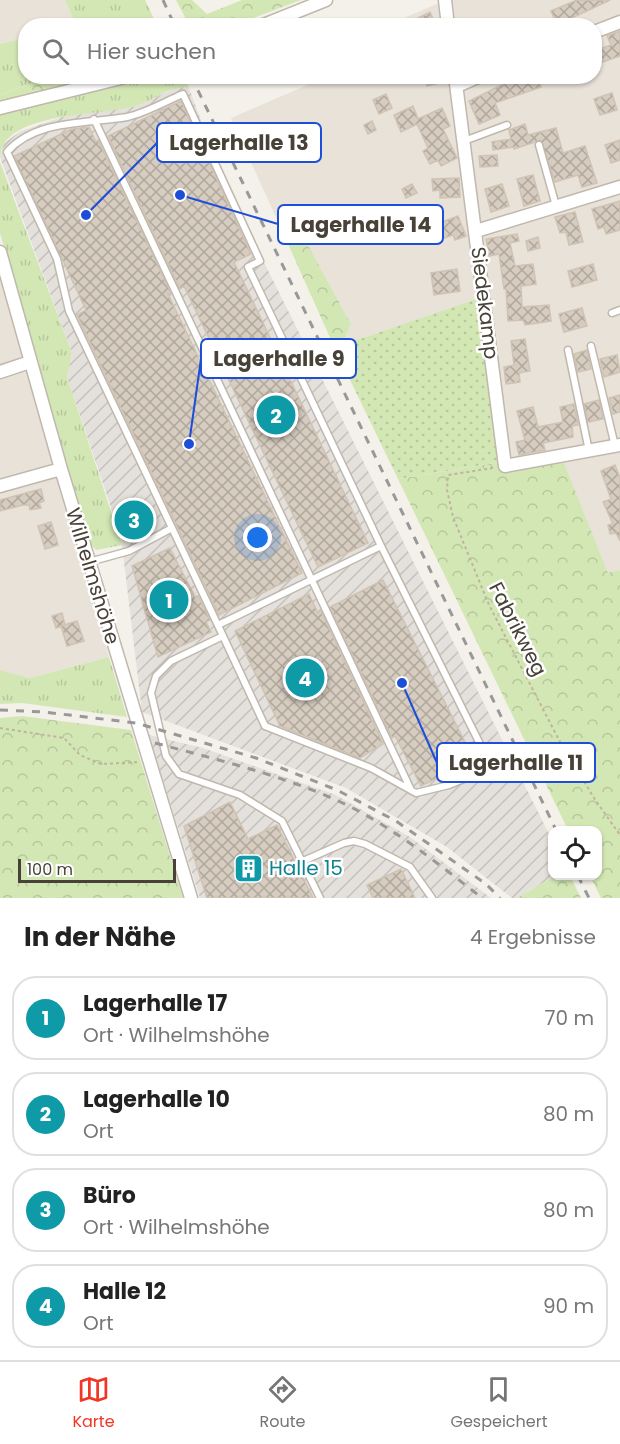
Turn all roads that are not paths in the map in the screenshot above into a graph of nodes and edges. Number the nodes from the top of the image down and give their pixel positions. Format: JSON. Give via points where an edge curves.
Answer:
{"nodes":[{"id":1,"x":326,"y":0,"type":"edge"},
{"id":2,"x":445,"y":0,"type":"edge"},
{"id":3,"x":281,"y":18,"type":"edge"},
{"id":4,"x":447,"y":18,"type":"edge"},
{"id":5,"x":620,"y":22,"type":"edge"},
{"id":6,"x":602,"y":29,"type":"edge"},
{"id":7,"x":97,"y":84,"type":"edge"},
{"id":8,"x":456,"y":84,"type":"edge"},
{"id":9,"x":0,"y":108,"type":"edge"},
{"id":10,"x":94,"y":119,"type":"junction"},
{"id":11,"x":507,"y":125,"type":"dead end"},
{"id":12,"x":464,"y":141,"type":"junction"},
{"id":13,"x":539,"y":145,"type":"dead end"},
{"id":14,"x":620,"y":187,"type":"edge"},
{"id":15,"x":556,"y":207,"type":"junction"},
{"id":16,"x":476,"y":231,"type":"junction"},
{"id":17,"x":0,"y":252,"type":"edge"},
{"id":18,"x":620,"y":310,"type":"edge"},
{"id":19,"x":612,"y":313,"type":"dead end"},
{"id":20,"x":591,"y":346,"type":"dead end"},
{"id":21,"x":568,"y":350,"type":"dead end"},
{"id":22,"x":30,"y":362,"type":"junction"},
{"id":23,"x":0,"y":372,"type":"edge"},
{"id":24,"x":618,"y":445,"type":"edge"},
{"id":25,"x":589,"y":452,"type":"junction"},
{"id":26,"x":61,"y":469,"type":"junction"},
{"id":27,"x":0,"y":486,"type":"edge"},
{"id":28,"x":172,"y":528,"type":"junction"},
{"id":29,"x":381,"y":546,"type":"junction"},
{"id":30,"x":89,"y":562,"type":"junction"},
{"id":31,"x":311,"y":580,"type":"junction"},
{"id":32,"x":218,"y":625,"type":"junction"},
{"id":33,"x":223,"y":636,"type":"junction"},
{"id":34,"x":411,"y":790,"type":"junction"},
{"id":35,"x":303,"y":861,"type":"junction"},
{"id":36,"x":191,"y":898,"type":"edge"},
{"id":37,"x":320,"y":898,"type":"edge"},
{"id":38,"x":432,"y":898,"type":"edge"}],
"edges":[{"from":1,"to":3,"type":"street"},
{"from":2,"to":4,"type":"street"},
{"from":5,"to":6,"type":"street"},
{"from":7,"to":9,"type":"street"},
{"from":8,"to":12,"type":"street","name":"Siedekamp"},
{"from":10,"to":28,"type":"lane","via":[[45,129],[17,140],[7,152],[57,259],[73,322]]},
{"from":10,"to":29,"type":"lane","via":[[129,117],[183,94],[260,261],[248,267]]},
{"from":10,"to":31,"type":"lane"},
{"from":11,"to":12,"type":"lane"},
{"from":12,"to":16,"type":"street","name":"Siedekamp"},
{"from":13,"to":15,"type":"lane"},
{"from":14,"to":15,"type":"street"},
{"from":15,"to":16,"type":"street"},
{"from":16,"to":25,"type":"street","name":"Siedekamp","via":[[505,466]]},
{"from":17,"to":22,"type":"street","name":"Wilhelmshöhe"},
{"from":18,"to":19,"type":"lane"},
{"from":20,"to":24,"type":"lane"},
{"from":21,"to":25,"type":"lane"},
{"from":22,"to":23,"type":"street"},
{"from":22,"to":26,"type":"street","name":"Wilhelmshöhe"},
{"from":24,"to":25,"type":"street"},
{"from":26,"to":27,"type":"street"},
{"from":26,"to":30,"type":"street","name":"Wilhelmshöhe"},
{"from":28,"to":30,"type":"lane","via":[[129,550]]},
{"from":28,"to":32,"type":"lane"},
{"from":29,"to":31,"type":"lane"},
{"from":29,"to":34,"type":"lane","via":[[485,754],[483,771],[449,785],[416,793]]},
{"from":30,"to":36,"type":"street","name":"Wilhelmshöhe"},
{"from":31,"to":32,"type":"lane"},
{"from":31,"to":34,"type":"lane"},
{"from":32,"to":33,"type":"lane"},
{"from":33,"to":34,"type":"lane","via":[[265,726],[371,768]]},
{"from":33,"to":35,"type":"lane","via":[[171,661],[156,676],[151,693],[166,756],[179,774],[240,795],[282,821]]},
{"from":35,"to":37,"type":"lane"},
{"from":35,"to":38,"type":"lane","via":[[344,843],[365,844],[410,867]]}]}
